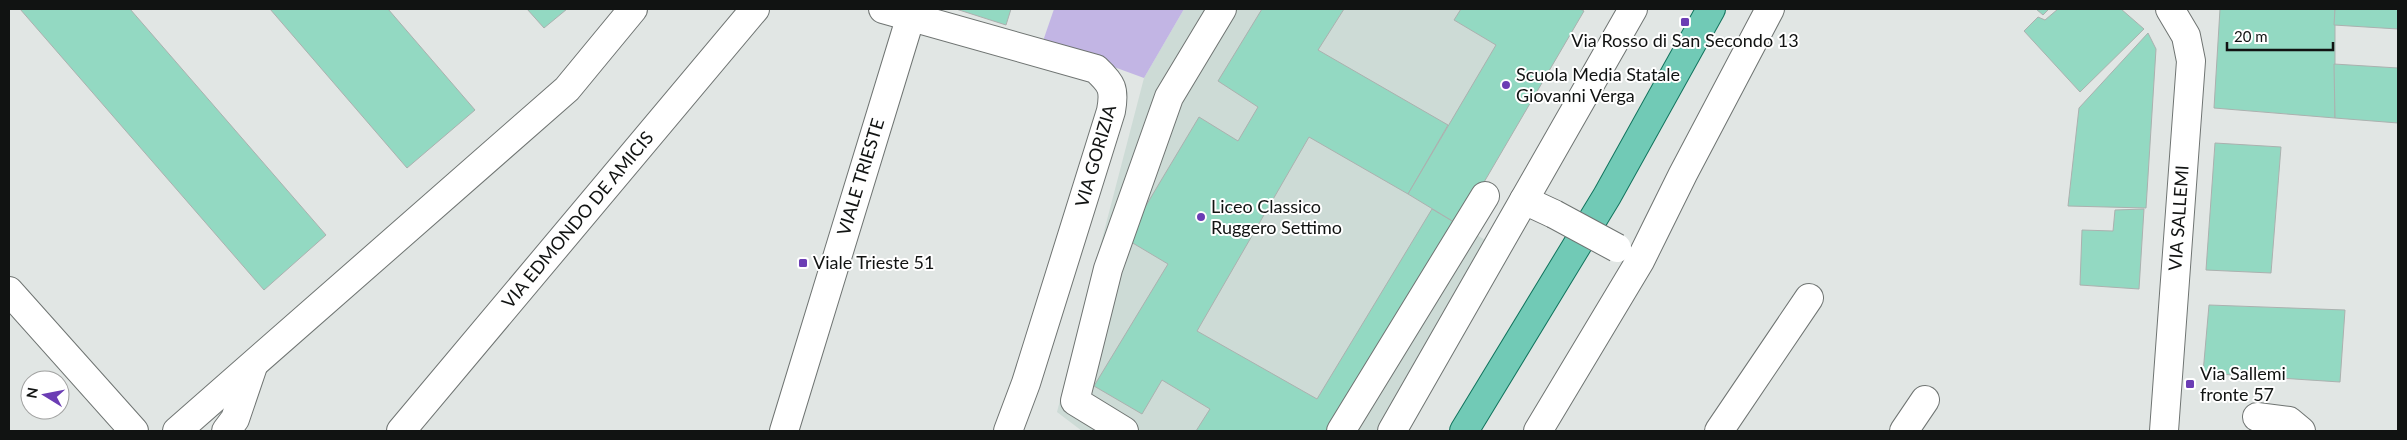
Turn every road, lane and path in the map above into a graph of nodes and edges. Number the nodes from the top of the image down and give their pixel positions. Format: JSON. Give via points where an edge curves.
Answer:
{"nodes":[{"id":1,"x":633,"y":9,"type":"edge"},
{"id":2,"x":755,"y":9,"type":"edge"},
{"id":3,"x":883,"y":9,"type":"edge"},
{"id":4,"x":1222,"y":9,"type":"edge"},
{"id":5,"x":1633,"y":9,"type":"edge"},
{"id":6,"x":1711,"y":9,"type":"edge"},
{"id":7,"x":1770,"y":9,"type":"edge"},
{"id":8,"x":2170,"y":9,"type":"edge"},
{"id":9,"x":911,"y":13,"type":"edge"},
{"id":10,"x":1485,"y":196,"type":"dead end"},
{"id":11,"x":1524,"y":200,"type":"junction"},
{"id":12,"x":1628,"y":254,"type":"junction"},
{"id":13,"x":9,"y":291,"type":"edge"},
{"id":14,"x":1809,"y":298,"type":"dead end"},
{"id":15,"x":254,"y":364,"type":"junction"},
{"id":16,"x":1925,"y":400,"type":"dead end"},
{"id":17,"x":2257,"y":417,"type":"dead end"},
{"id":18,"x":134,"y":431,"type":"edge"},
{"id":19,"x":178,"y":431,"type":"edge"},
{"id":20,"x":226,"y":431,"type":"edge"},
{"id":21,"x":401,"y":431,"type":"edge"},
{"id":22,"x":784,"y":431,"type":"edge"},
{"id":23,"x":1008,"y":431,"type":"edge"},
{"id":24,"x":1124,"y":431,"type":"edge"},
{"id":25,"x":1341,"y":431,"type":"edge"},
{"id":26,"x":1392,"y":431,"type":"edge"},
{"id":27,"x":1464,"y":431,"type":"edge"},
{"id":28,"x":1538,"y":431,"type":"edge"},
{"id":29,"x":1719,"y":431,"type":"edge"},
{"id":30,"x":1904,"y":431,"type":"edge"},
{"id":31,"x":2164,"y":431,"type":"edge"},
{"id":32,"x":2301,"y":431,"type":"edge"}],
"edges":[{"from":1,"to":15,"type":"street","via":[[567,89]]},
{"from":2,"to":21,"type":"street","name":"VIA EDMONDO DE AMICIS"},
{"from":3,"to":9,"type":"street"},
{"from":4,"to":24,"type":"street","via":[[1169,98],[1108,269],[1075,401]]},
{"from":5,"to":11,"type":"street"},
{"from":6,"to":27,"type":"main road","via":[[1607,196]]},
{"from":7,"to":12,"type":"street","via":[[1683,174]]},
{"from":8,"to":31,"type":"street","name":"VIA SALLEMI","via":[[2186,36],[2191,61]]},
{"from":9,"to":22,"type":"street","name":"VIALE TRIESTE"},
{"from":9,"to":23,"type":"street","name":"VIA GORIZIA","via":[[1096,69],[1110,82],[1114,96],[1029,374]]},
{"from":10,"to":25,"type":"street"},
{"from":11,"to":12,"type":"street","bridge":true},
{"from":11,"to":26,"type":"street"},
{"from":12,"to":28,"type":"street"},
{"from":13,"to":18,"type":"street"},
{"from":14,"to":29,"type":"street"},
{"from":15,"to":19,"type":"street"},
{"from":15,"to":20,"type":"street","via":[[235,420]]},
{"from":16,"to":30,"type":"street"},
{"from":17,"to":32,"type":"street","via":[[2289,421]]}]}
